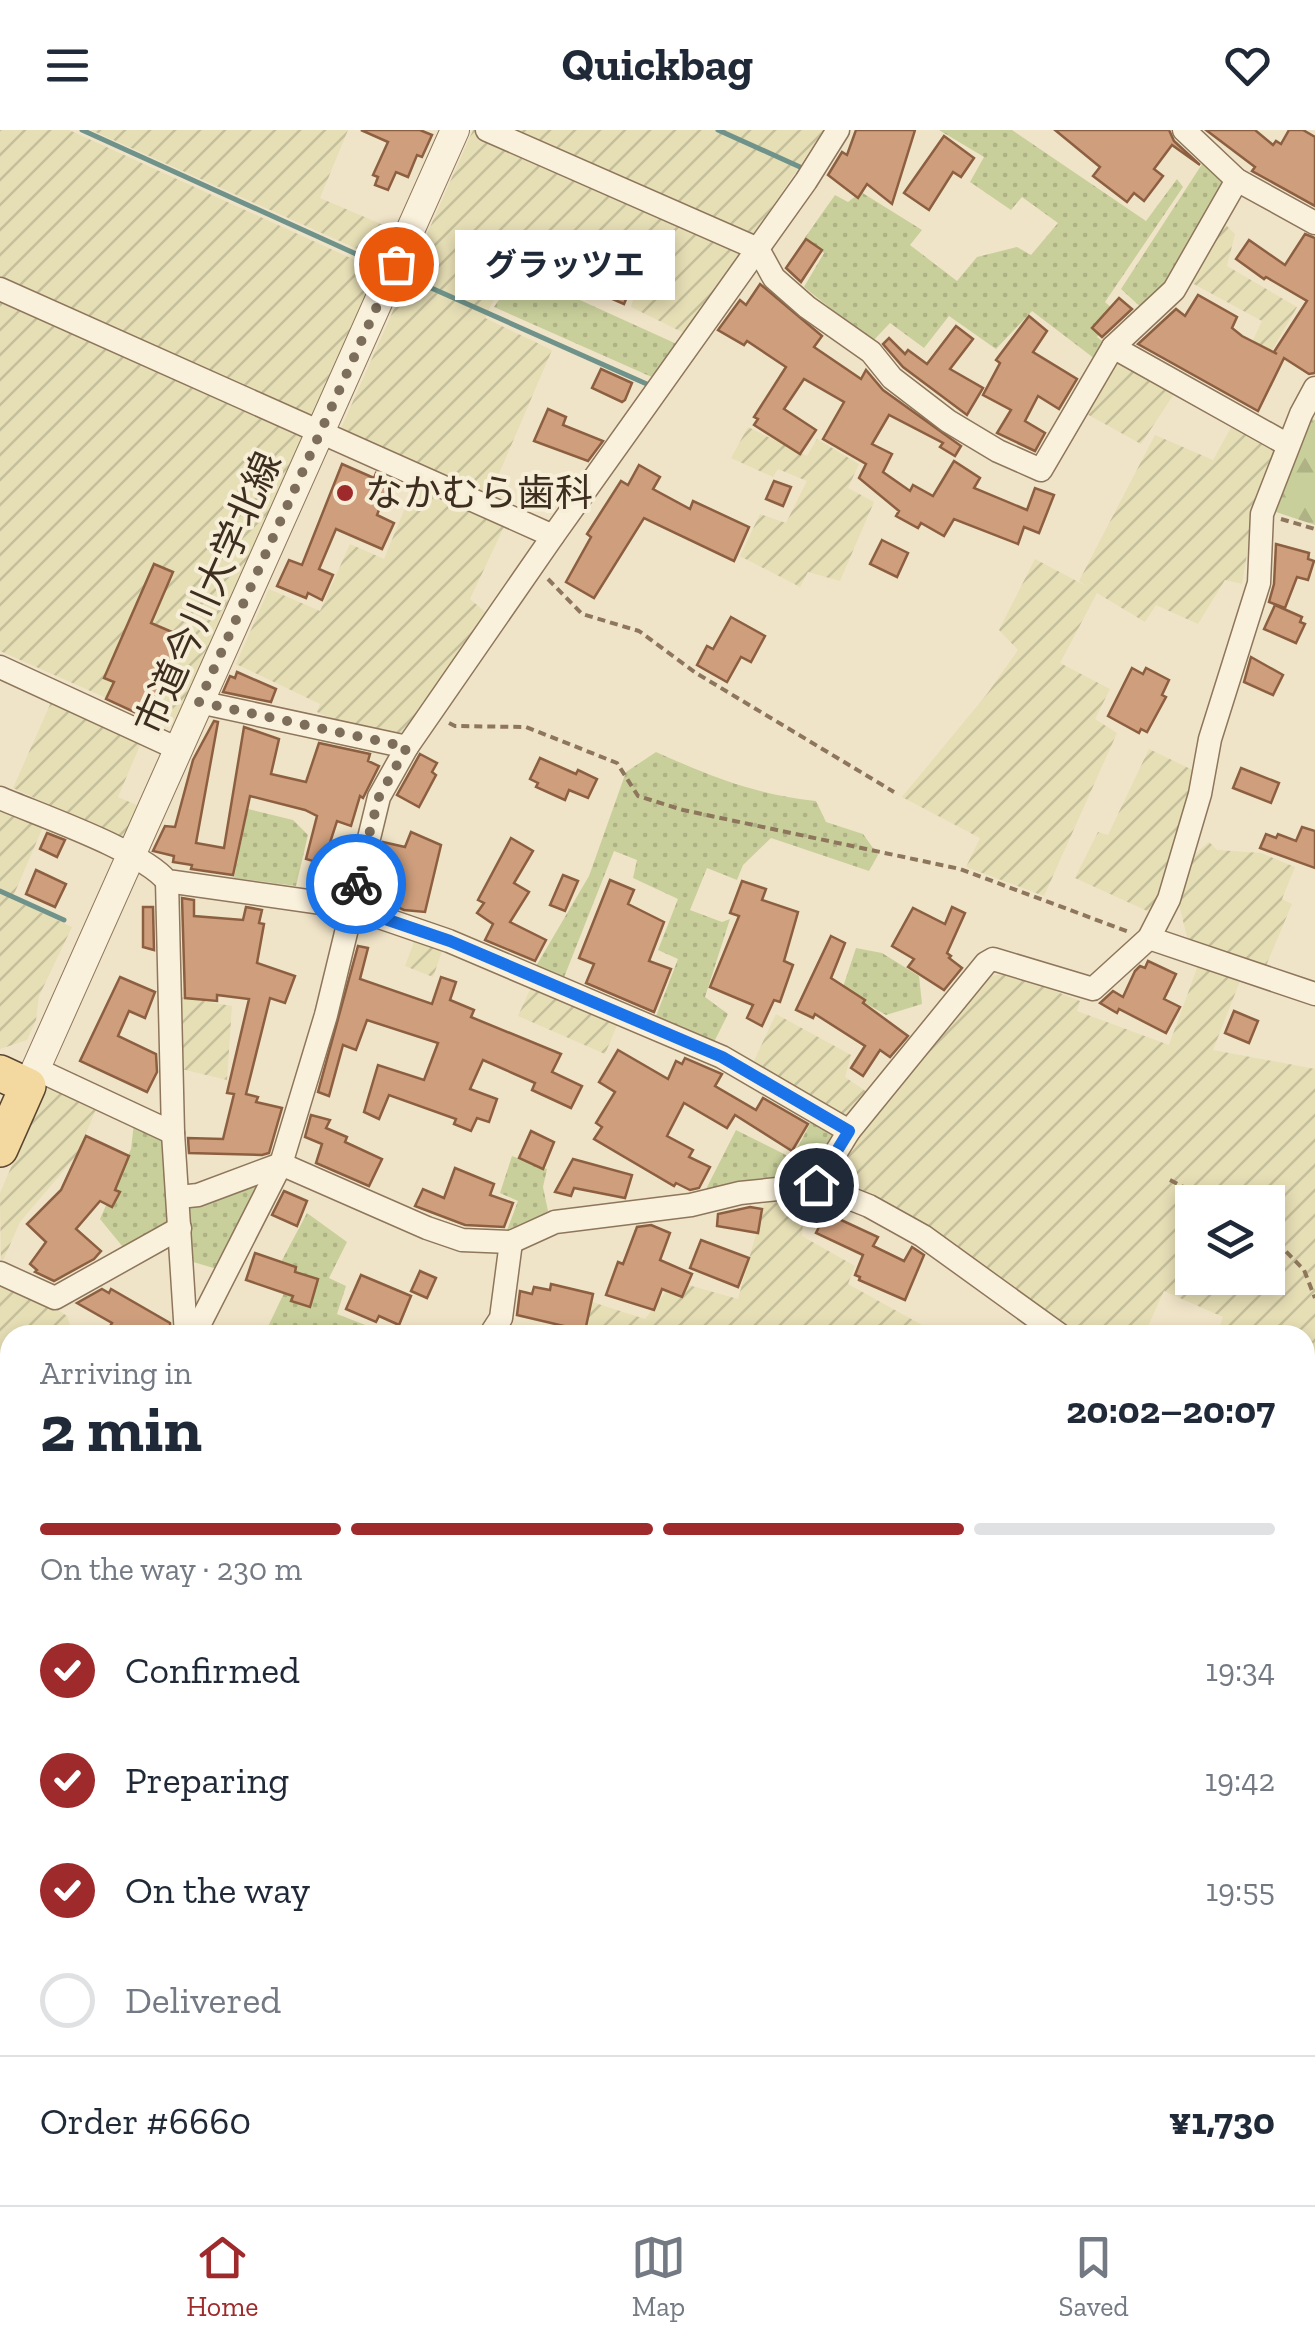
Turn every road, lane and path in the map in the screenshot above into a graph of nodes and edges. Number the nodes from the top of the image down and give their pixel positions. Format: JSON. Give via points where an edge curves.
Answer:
{"nodes":[{"id":1,"x":456,"y":130,"type":"edge"},
{"id":2,"x":487,"y":130,"type":"edge"},
{"id":3,"x":838,"y":130,"type":"edge"},
{"id":4,"x":1184,"y":130,"type":"edge"},
{"id":5,"x":1236,"y":180,"type":"junction"},
{"id":6,"x":1315,"y":223,"type":"edge"},
{"id":7,"x":758,"y":248,"type":"junction"},
{"id":8,"x":0,"y":289,"type":"edge"},
{"id":9,"x":1113,"y":346,"type":"junction"},
{"id":10,"x":1315,"y":388,"type":"edge"},
{"id":11,"x":321,"y":432,"type":"junction"},
{"id":12,"x":1288,"y":445,"type":"junction"},
{"id":13,"x":1262,"y":514,"type":"junction"},
{"id":14,"x":1315,"y":529,"type":"edge"},
{"id":15,"x":553,"y":536,"type":"junction"},
{"id":16,"x":534,"y":565,"type":"junction"},
{"id":17,"x":0,"y":667,"type":"edge"},
{"id":18,"x":199,"y":702,"type":"junction"},
{"id":19,"x":431,"y":714,"type":"junction"},
{"id":20,"x":407,"y":747,"type":"junction"},
{"id":21,"x":178,"y":748,"type":"junction"},
{"id":22,"x":894,"y":792,"type":"dead end"},
{"id":23,"x":0,"y":798,"type":"edge"},
{"id":24,"x":132,"y":855,"type":"junction"},
{"id":25,"x":167,"y":881,"type":"junction"},
{"id":26,"x":350,"y":907,"type":"junction"},
{"id":27,"x":1149,"y":938,"type":"junction"},
{"id":28,"x":1315,"y":994,"type":"edge"},
{"id":29,"x":21,"y":1076,"type":"edge"},
{"id":30,"x":849,"y":1131,"type":"junction"},
{"id":31,"x":173,"y":1133,"type":"junction"},
{"id":32,"x":0,"y":1148,"type":"edge"},
{"id":33,"x":281,"y":1164,"type":"junction"},
{"id":34,"x":1170,"y":1180,"type":"dead end"},
{"id":35,"x":816,"y":1185,"type":"junction"},
{"id":36,"x":1180,"y":1185,"type":"edge"},
{"id":37,"x":179,"y":1197,"type":"junction"},
{"id":38,"x":180,"y":1228,"type":"junction"},
{"id":39,"x":511,"y":1242,"type":"junction"},
{"id":40,"x":1285,"y":1250,"type":"edge"},
{"id":41,"x":0,"y":1273,"type":"edge"},
{"id":42,"x":1315,"y":1298,"type":"edge"},
{"id":43,"x":185,"y":1325,"type":"edge"},
{"id":44,"x":199,"y":1325,"type":"edge"},
{"id":45,"x":497,"y":1325,"type":"edge"},
{"id":46,"x":1046,"y":1325,"type":"edge"}],
"edges":[{"from":1,"to":11,"type":"street","name":"市道今川大学北線"},
{"from":2,"to":7,"type":"street"},
{"from":3,"to":7,"type":"street"},
{"from":4,"to":5,"type":"street"},
{"from":5,"to":6,"type":"street"},
{"from":5,"to":9,"type":"street","via":[[1174,290]]},
{"from":7,"to":9,"type":"street","via":[[774,278],[870,352],[892,378],[964,431],[1041,470]]},
{"from":7,"to":15,"type":"street"},
{"from":8,"to":11,"type":"street"},
{"from":9,"to":12,"type":"street"},
{"from":10,"to":12,"type":"street"},
{"from":11,"to":15,"type":"street"},
{"from":11,"to":18,"type":"street","name":"市道今川大学北線"},
{"from":12,"to":13,"type":"street"},
{"from":13,"to":14,"type":"path"},
{"from":13,"to":27,"type":"street","via":[[1259,583],[1168,898]]},
{"from":15,"to":16,"type":"street"},
{"from":16,"to":19,"type":"street"},
{"from":16,"to":22,"type":"path","via":[[582,614],[639,632]]},
{"from":17,"to":21,"type":"street"},
{"from":18,"to":20,"type":"street"},
{"from":18,"to":21,"type":"street","name":"市道今川大学北線"},
{"from":19,"to":20,"type":"street"},
{"from":19,"to":27,"type":"path","via":[[455,726],[526,727],[617,763],[638,796],[960,869]]},
{"from":20,"to":26,"type":"street","via":[[379,797]]},
{"from":21,"to":24,"type":"street","name":"市道今川大学北線"},
{"from":23,"to":24,"type":"street"},
{"from":24,"to":25,"type":"street"},
{"from":24,"to":29,"type":"street","name":"市道今川大学北線"},
{"from":25,"to":26,"type":"street"},
{"from":25,"to":31,"type":"street"},
{"from":26,"to":30,"type":"street","via":[[450,941],[722,1057]]},
{"from":26,"to":33,"type":"street"},
{"from":27,"to":28,"type":"street"},
{"from":27,"to":30,"type":"street","via":[[1093,989],[986,963]]},
{"from":29,"to":31,"type":"street"},
{"from":29,"to":32,"type":"main road"},
{"from":30,"to":35,"type":"street"},
{"from":31,"to":37,"type":"street"},
{"from":33,"to":37,"type":"street"},
{"from":33,"to":39,"type":"street","via":[[426,1228],[462,1240]]},
{"from":33,"to":44,"type":"street"},
{"from":34,"to":36,"type":"path"},
{"from":35,"to":39,"type":"street","via":[[556,1222]]},
{"from":35,"to":46,"type":"street","via":[[923,1236]]},
{"from":37,"to":38,"type":"street"},
{"from":38,"to":41,"type":"street","via":[[55,1298]]},
{"from":38,"to":43,"type":"street"},
{"from":39,"to":45,"type":"street"},
{"from":40,"to":42,"type":"path","via":[[1304,1270]]}]}
